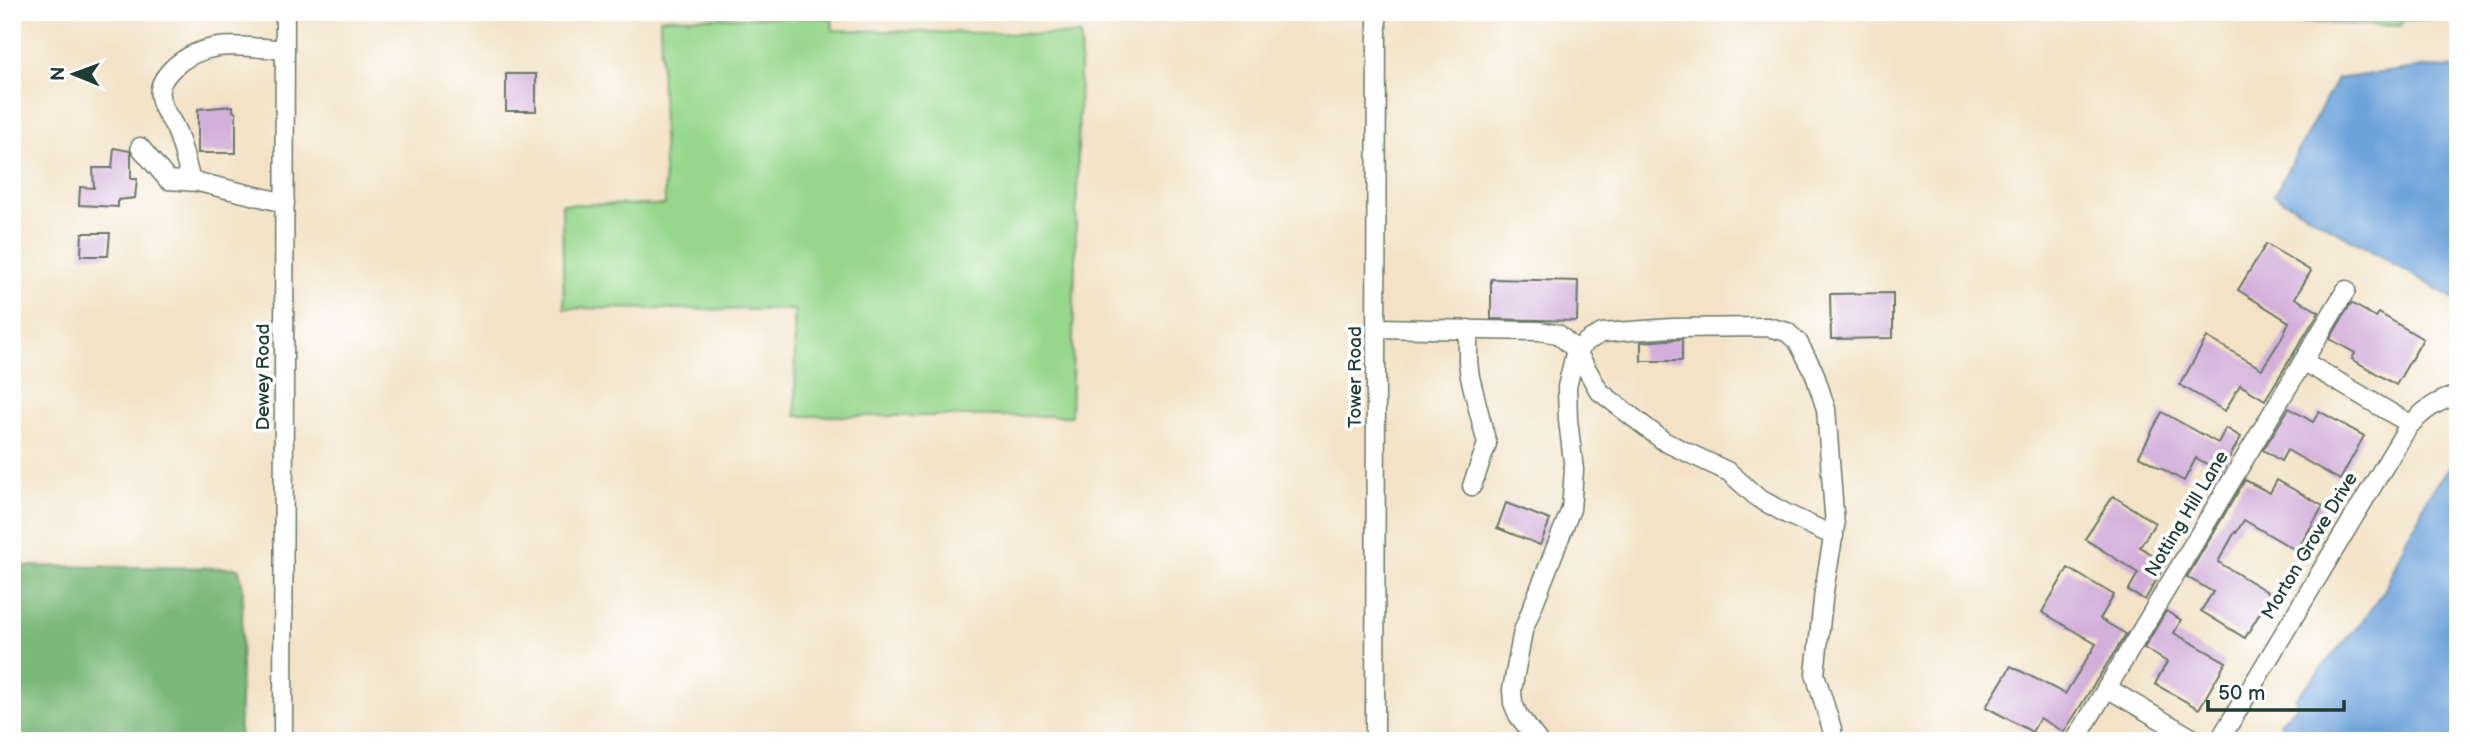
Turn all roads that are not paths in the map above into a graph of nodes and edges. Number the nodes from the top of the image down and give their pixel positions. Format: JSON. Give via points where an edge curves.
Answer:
{"nodes":[{"id":1,"x":285,"y":12,"type":"edge"},
{"id":2,"x":1377,"y":12,"type":"edge"},
{"id":3,"x":285,"y":50,"type":"junction"},
{"id":4,"x":141,"y":147,"type":"dead end"},
{"id":5,"x":191,"y":181,"type":"junction"},
{"id":6,"x":285,"y":203,"type":"junction"},
{"id":7,"x":2346,"y":290,"type":"dead end"},
{"id":8,"x":1376,"y":328,"type":"junction"},
{"id":9,"x":1468,"y":329,"type":"junction"},
{"id":10,"x":1576,"y":350,"type":"junction"},
{"id":11,"x":2303,"y":361,"type":"junction"},
{"id":12,"x":2458,"y":395,"type":"edge"},
{"id":13,"x":2410,"y":424,"type":"junction"},
{"id":14,"x":1472,"y":486,"type":"dead end"},
{"id":15,"x":1834,"y":536,"type":"junction"},
{"id":16,"x":2107,"y":688,"type":"junction"},
{"id":17,"x":283,"y":741,"type":"edge"},
{"id":18,"x":1375,"y":741,"type":"edge"},
{"id":19,"x":1538,"y":741,"type":"edge"},
{"id":20,"x":1832,"y":741,"type":"edge"},
{"id":21,"x":2075,"y":741,"type":"edge"},
{"id":22,"x":2197,"y":741,"type":"edge"},
{"id":23,"x":2218,"y":741,"type":"edge"}],
"edges":[{"from":1,"to":3,"type":"street","name":"Dewey Road"},
{"from":2,"to":8,"type":"street","name":"Tower Road"},
{"from":3,"to":5,"type":"street","via":[[208,47],[181,60],[166,75],[159,93],[180,138]]},
{"from":3,"to":6,"type":"street","name":"Dewey Road"},
{"from":4,"to":5,"type":"street","via":[[168,180]]},
{"from":5,"to":6,"type":"street"},
{"from":6,"to":17,"type":"street","name":"Dewey Road"},
{"from":7,"to":11,"type":"street","name":"Notting Hill Lane"},
{"from":8,"to":9,"type":"street"},
{"from":8,"to":18,"type":"street","name":"Tower Road"},
{"from":9,"to":10,"type":"street","via":[[1558,334]]},
{"from":9,"to":14,"type":"street","via":[[1469,370],[1487,444]]},
{"from":10,"to":15,"type":"street","via":[[1599,391],[1665,442],[1729,472],[1758,498]]},
{"from":10,"to":15,"type":"street","via":[[1602,333],[1628,330],[1768,327],[1787,332],[1798,342],[1814,372],[1826,409]]},
{"from":10,"to":19,"type":"street","via":[[1567,387],[1574,470],[1571,509],[1523,632],[1512,690],[1518,715]]},
{"from":11,"to":13,"type":"street"},
{"from":11,"to":16,"type":"street","name":"Notting Hill Lane"},
{"from":12,"to":13,"type":"street","name":"Morton Grove Drive","via":[[2422,411]]},
{"from":13,"to":23,"type":"street","name":"Morton Grove Drive"},
{"from":15,"to":20,"type":"street","via":[[1815,674]]},
{"from":16,"to":21,"type":"street","name":"Notting Hill Lane"},
{"from":16,"to":22,"type":"street"}]}
